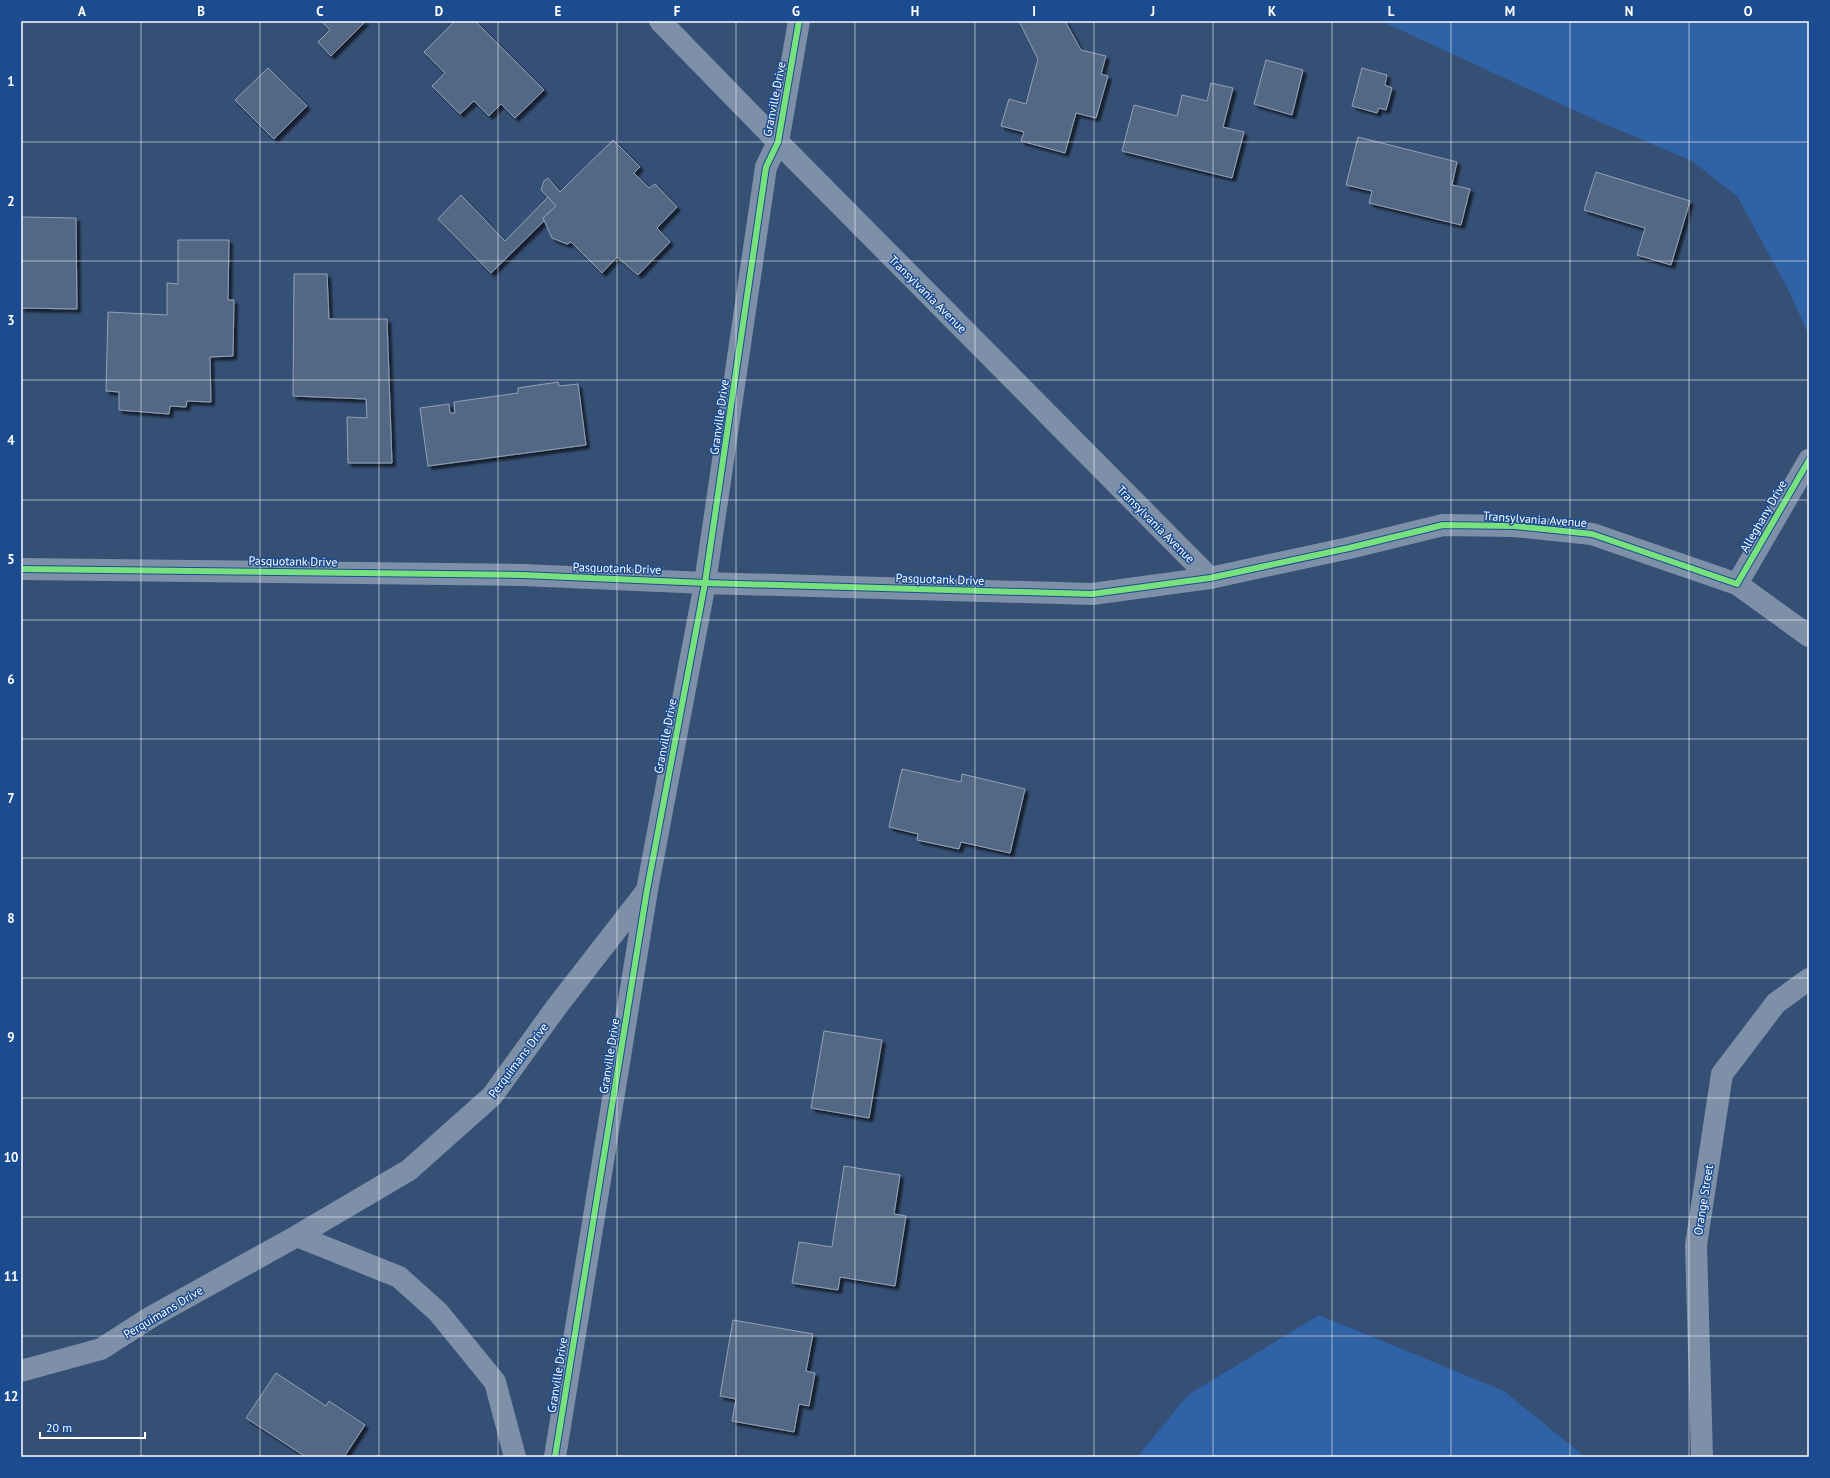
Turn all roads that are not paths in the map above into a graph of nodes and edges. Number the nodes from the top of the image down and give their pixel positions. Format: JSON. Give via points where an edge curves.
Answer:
{"nodes":[{"id":1,"x":660,"y":21,"type":"edge"},
{"id":2,"x":799,"y":21,"type":"edge"},
{"id":3,"x":778,"y":142,"type":"junction"},
{"id":4,"x":1809,"y":460,"type":"edge"},
{"id":5,"x":21,"y":569,"type":"edge"},
{"id":6,"x":1210,"y":578,"type":"junction"},
{"id":7,"x":705,"y":583,"type":"junction"},
{"id":8,"x":1736,"y":584,"type":"junction"},
{"id":9,"x":1809,"y":636,"type":"edge"},
{"id":10,"x":646,"y":890,"type":"junction"},
{"id":11,"x":1809,"y":978,"type":"edge"},
{"id":12,"x":298,"y":1236,"type":"junction"},
{"id":13,"x":21,"y":1371,"type":"edge"},
{"id":14,"x":515,"y":1457,"type":"edge"},
{"id":15,"x":555,"y":1457,"type":"edge"},
{"id":16,"x":1702,"y":1457,"type":"edge"}],
"edges":[{"from":1,"to":3,"type":"street","name":"Transylvania Avenue"},
{"from":2,"to":3,"type":"street","name":"Granville Drive"},
{"from":3,"to":6,"type":"street","name":"Transylvania Avenue"},
{"from":3,"to":7,"type":"street","name":"Granville Drive","via":[[766,167]]},
{"from":4,"to":8,"type":"street","name":"Alleghany Drive"},
{"from":5,"to":7,"type":"street","name":"Pasquotank Drive","via":[[523,575]]},
{"from":6,"to":7,"type":"street","name":"Pasquotank Drive","via":[[1092,594]]},
{"from":6,"to":8,"type":"street","name":"Transylvania Avenue","via":[[1443,525],[1514,526],[1592,534]]},
{"from":7,"to":10,"type":"street","name":"Granville Drive"},
{"from":8,"to":9,"type":"street","name":"Transylvania Avenue"},
{"from":10,"to":12,"type":"street","name":"Perquimans Drive","via":[[492,1096],[409,1170]]},
{"from":10,"to":15,"type":"street","name":"Granville Drive"},
{"from":11,"to":16,"type":"street","name":"Orange Street","via":[[1776,1003],[1722,1074],[1696,1245]]},
{"from":12,"to":13,"type":"street","name":"Perquimans Drive","via":[[151,1317],[101,1349]]},
{"from":12,"to":14,"type":"street","via":[[399,1277],[438,1312],[495,1382]]}]}
